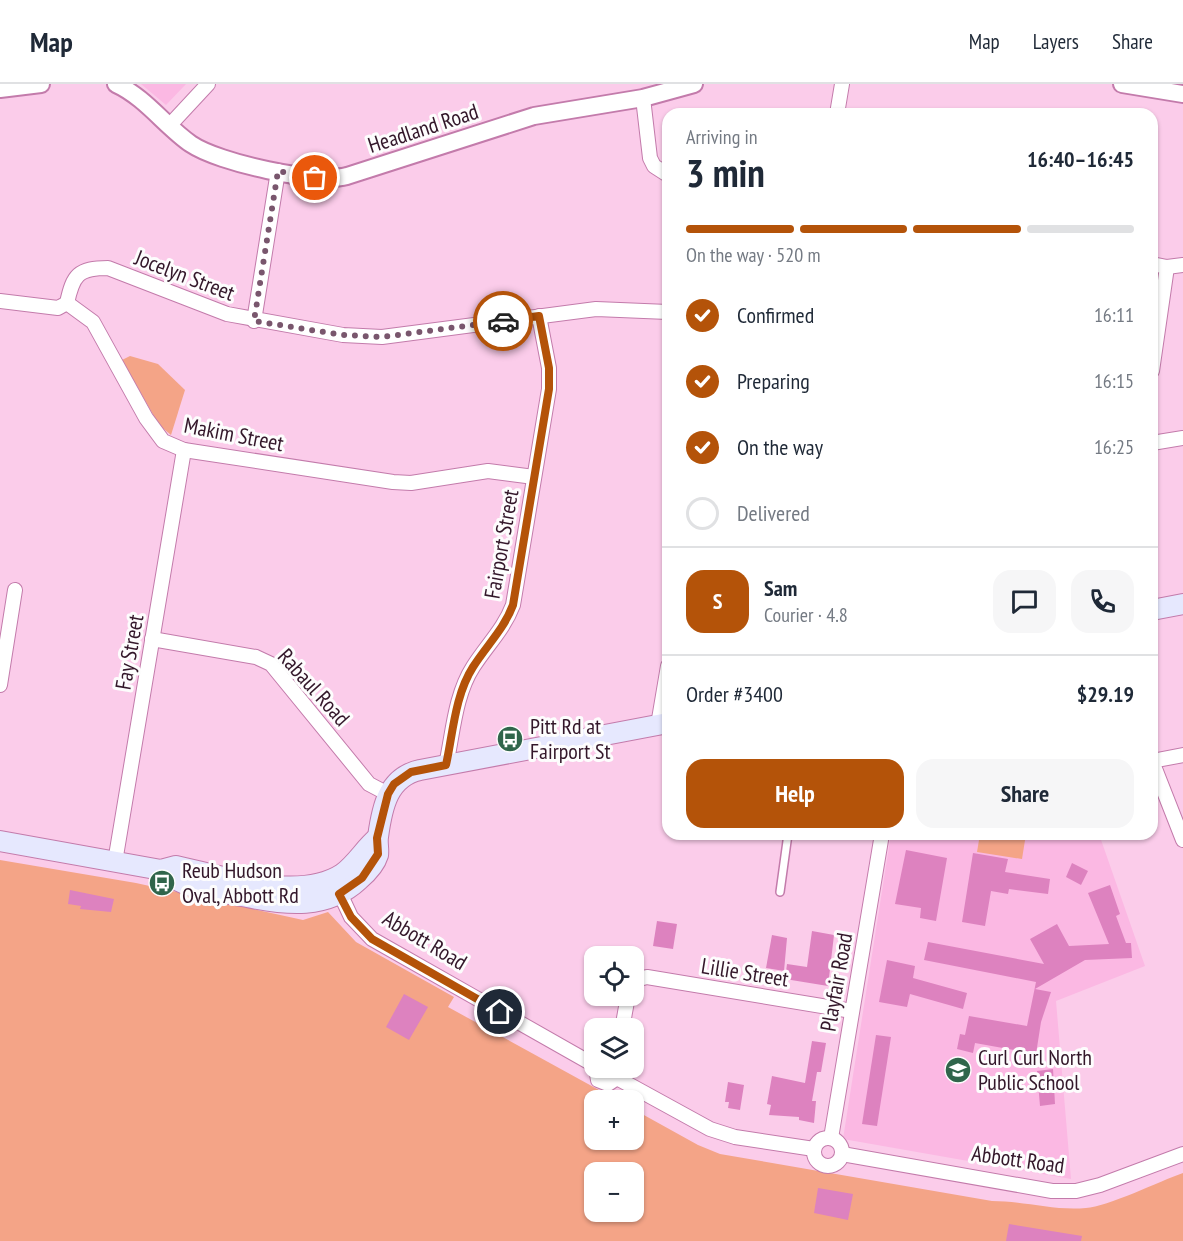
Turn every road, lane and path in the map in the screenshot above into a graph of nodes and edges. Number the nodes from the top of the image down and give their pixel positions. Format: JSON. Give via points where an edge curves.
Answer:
{"nodes":[{"id":1,"x":41,"y":84,"type":"edge"},
{"id":2,"x":116,"y":84,"type":"edge"},
{"id":3,"x":208,"y":84,"type":"edge"},
{"id":4,"x":694,"y":84,"type":"edge"},
{"id":5,"x":842,"y":84,"type":"edge"},
{"id":6,"x":1122,"y":84,"type":"edge"},
{"id":7,"x":0,"y":89,"type":"edge"},
{"id":8,"x":1183,"y":94,"type":"edge"},
{"id":9,"x":643,"y":98,"type":"junction"},
{"id":10,"x":838,"y":108,"type":"edge"},
{"id":11,"x":169,"y":126,"type":"junction"},
{"id":12,"x":278,"y":171,"type":"junction"},
{"id":13,"x":662,"y":172,"type":"edge"},
{"id":14,"x":1158,"y":265,"type":"edge"},
{"id":15,"x":1183,"y":265,"type":"edge"},
{"id":16,"x":1167,"y":267,"type":"junction"},
{"id":17,"x":0,"y":302,"type":"edge"},
{"id":18,"x":67,"y":303,"type":"junction"},
{"id":19,"x":662,"y":312,"type":"edge"},
{"id":20,"x":539,"y":316,"type":"junction"},
{"id":21,"x":254,"y":321,"type":"junction"},
{"id":22,"x":1158,"y":329,"type":"edge"},
{"id":23,"x":1183,"y":438,"type":"edge"},
{"id":24,"x":1158,"y":442,"type":"edge"},
{"id":25,"x":184,"y":450,"type":"junction"},
{"id":26,"x":534,"y":477,"type":"junction"},
{"id":27,"x":15,"y":590,"type":"dead end"},
{"id":28,"x":1183,"y":604,"type":"edge"},
{"id":29,"x":1158,"y":606,"type":"edge"},
{"id":30,"x":152,"y":639,"type":"junction"},
{"id":31,"x":0,"y":685,"type":"edge"},
{"id":32,"x":662,"y":724,"type":"edge"},
{"id":33,"x":1183,"y":755,"type":"edge"},
{"id":34,"x":1158,"y":760,"type":"edge"},
{"id":35,"x":446,"y":765,"type":"junction"},
{"id":36,"x":1158,"y":776,"type":"edge"},
{"id":37,"x":388,"y":794,"type":"junction"},
{"id":38,"x":787,"y":840,"type":"edge"},
{"id":39,"x":881,"y":840,"type":"edge"},
{"id":40,"x":1183,"y":840,"type":"edge"},
{"id":41,"x":0,"y":841,"type":"edge"},
{"id":42,"x":115,"y":862,"type":"junction"},
{"id":43,"x":336,"y":886,"type":"junction"},
{"id":44,"x":780,"y":892,"type":"dead end"},
{"id":45,"x":644,"y":978,"type":"edge"},
{"id":46,"x":852,"y":1011,"type":"junction"},
{"id":47,"x":584,"y":1060,"type":"edge"},
{"id":48,"x":597,"y":1078,"type":"edge"},
{"id":49,"x":613,"y":1078,"type":"edge"},
{"id":50,"x":625,"y":1078,"type":"edge"},
{"id":51,"x":831,"y":1138,"type":"junction"},
{"id":52,"x":814,"y":1149,"type":"junction"},
{"id":53,"x":842,"y":1154,"type":"junction"},
{"id":54,"x":1183,"y":1154,"type":"edge"}],
"edges":[{"from":1,"to":7,"type":"street"},
{"from":2,"to":11,"type":"street","name":"Headland Road"},
{"from":3,"to":11,"type":"street"},
{"from":4,"to":9,"type":"street","name":"Headland Road"},
{"from":5,"to":10,"type":"street"},
{"from":6,"to":8,"type":"street"},
{"from":9,"to":12,"type":"street","name":"Headland Road","via":[[534,116],[336,178]]},
{"from":9,"to":13,"type":"street","via":[[650,158]]},
{"from":11,"to":12,"type":"street","name":"Headland Road","via":[[205,152]]},
{"from":12,"to":21,"type":"street"},
{"from":14,"to":16,"type":"street"},
{"from":15,"to":16,"type":"street"},
{"from":16,"to":22,"type":"street"},
{"from":17,"to":18,"type":"street","via":[[58,308]]},
{"from":18,"to":21,"type":"street","name":"Jocelyn Street","via":[[78,274],[90,268],[108,268]]},
{"from":18,"to":25,"type":"street","name":"Makim Street","via":[[93,322],[163,441]]},
{"from":19,"to":20,"type":"street","name":"Jocelyn Street","via":[[596,309]]},
{"from":20,"to":21,"type":"street","name":"Jocelyn Street","via":[[382,337]]},
{"from":20,"to":26,"type":"street","name":"Fairport Street","via":[[549,389]]},
{"from":23,"to":24,"type":"street"},
{"from":25,"to":26,"type":"street","name":"Makim Street","via":[[393,482],[411,483],[488,471]]},
{"from":25,"to":30,"type":"street","name":"Fay Street"},
{"from":26,"to":35,"type":"street","name":"Fairport Street","via":[[513,605],[506,624],[472,668],[460,696]]},
{"from":27,"to":31,"type":"street"},
{"from":28,"to":29,"type":"main road"},
{"from":30,"to":37,"type":"street","name":"Rabaul Road","via":[[256,657],[271,664],[369,784]]},
{"from":30,"to":42,"type":"street","name":"Fay Street"},
{"from":32,"to":35,"type":"main road"},
{"from":33,"to":34,"type":"street"},
{"from":35,"to":37,"type":"main road","via":[[403,775]]},
{"from":36,"to":40,"type":"street"},
{"from":37,"to":43,"type":"main road","via":[[377,838],[378,854],[372,867],[351,888]]},
{"from":38,"to":44,"type":"lane"},
{"from":39,"to":46,"type":"street","name":"Playfair Road"},
{"from":41,"to":42,"type":"main road"},
{"from":42,"to":43,"type":"main road","via":[[161,870],[172,880],[270,902],[318,902]]},
{"from":43,"to":47,"type":"street","name":"Abbott Road","via":[[351,917],[372,939]]},
{"from":45,"to":46,"type":"street","name":"Lillie Street"},
{"from":46,"to":51,"type":"street","name":"Playfair Road"},
{"from":48,"to":49,"type":"street","name":"Abbott Road","via":[[608,1084]]},
{"from":50,"to":52,"type":"street","name":"Abbott Road","via":[[710,1129],[735,1137]]},
{"from":51,"to":52,"type":"street","via":[[818,1141]]},
{"from":51,"to":53,"type":"street","via":[[839,1142]]},
{"from":52,"to":53,"type":"street","name":"Abbott Road","via":[[815,1158],[826,1166],[834,1165]]},
{"from":53,"to":54,"type":"street","name":"Abbott Road","via":[[1052,1191],[1076,1191]]}]}
